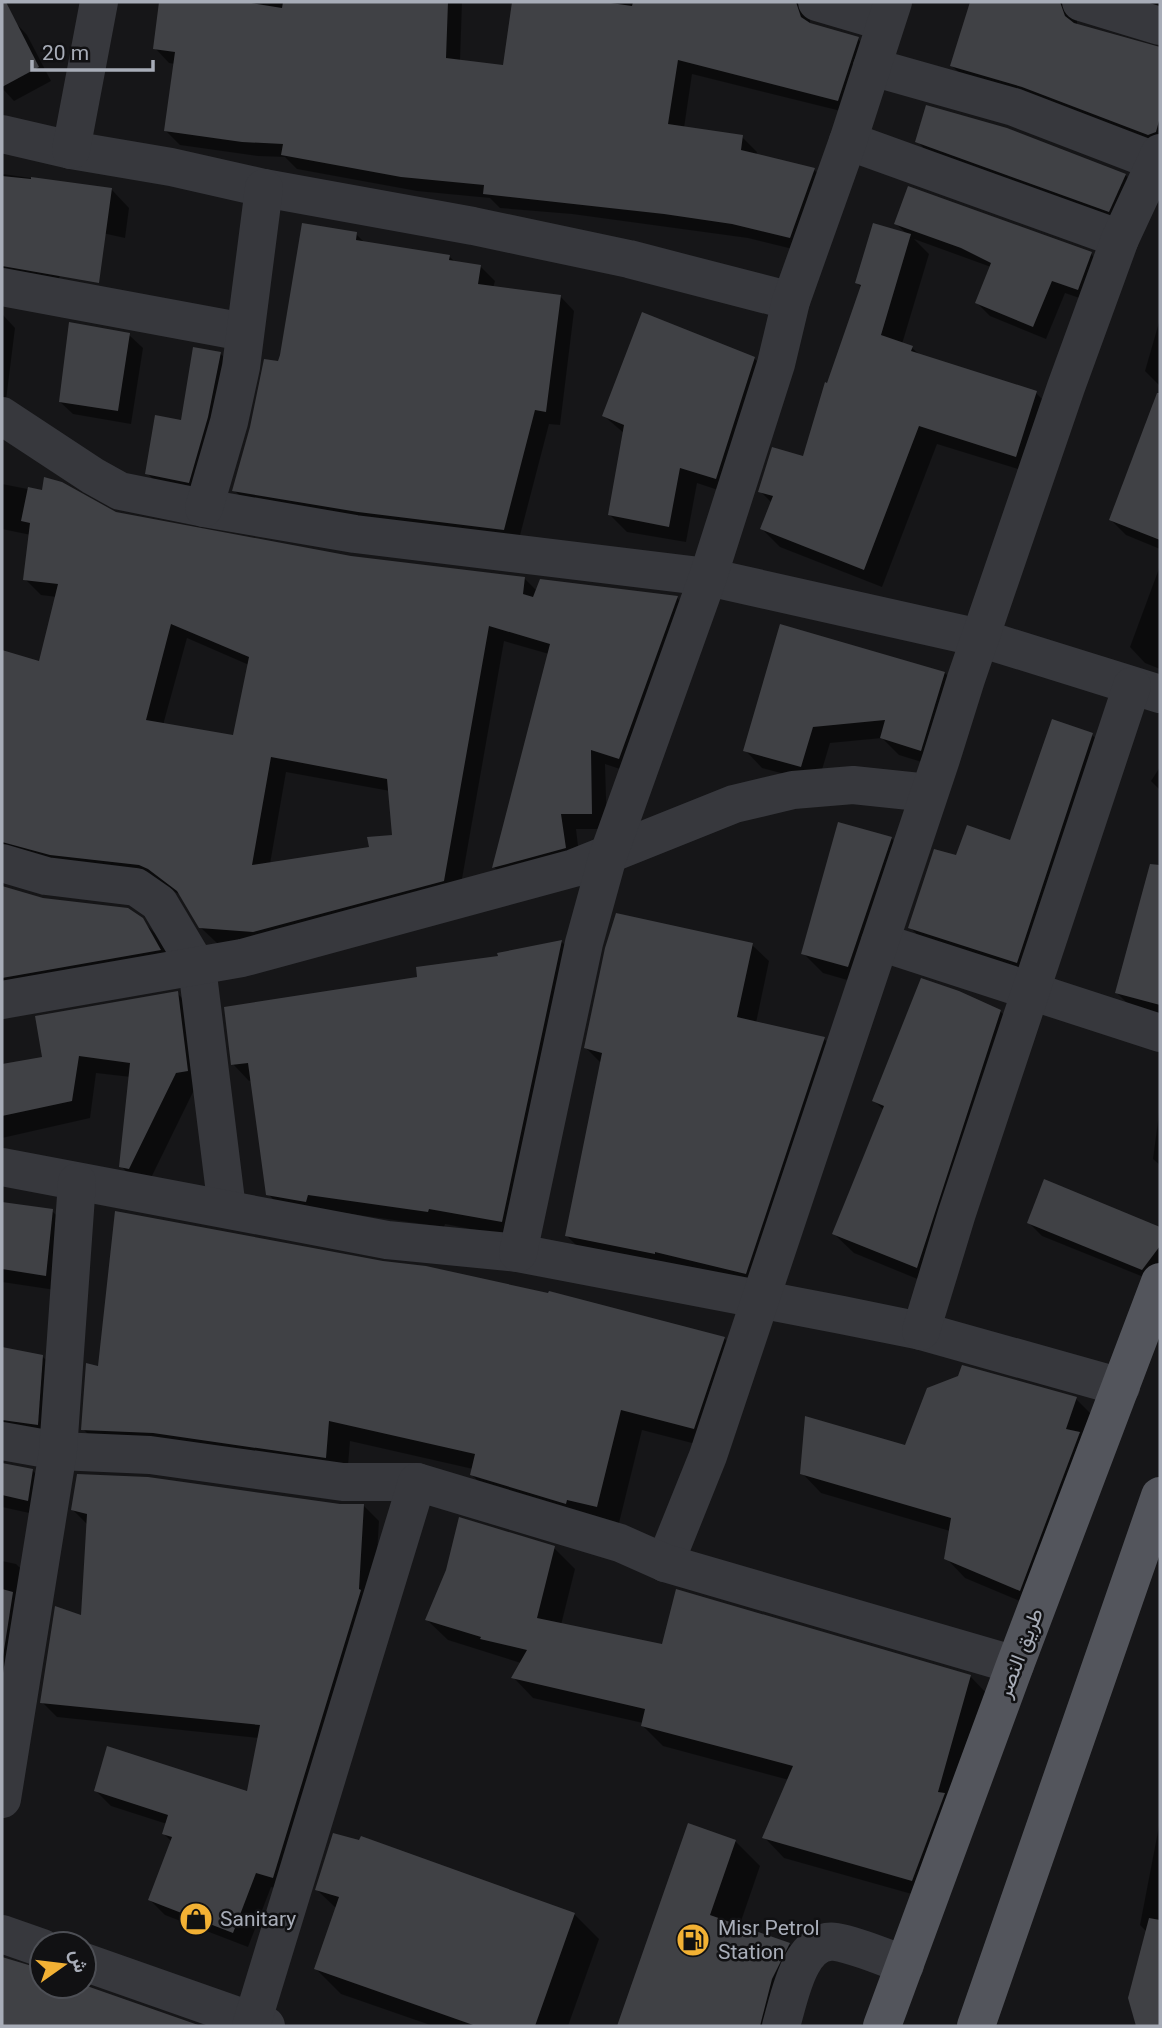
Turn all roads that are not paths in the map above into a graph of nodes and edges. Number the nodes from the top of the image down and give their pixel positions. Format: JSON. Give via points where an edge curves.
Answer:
{"nodes":[{"id":1,"x":99,"y":2,"type":"edge"},
{"id":2,"x":817,"y":2,"type":"edge"},
{"id":3,"x":1081,"y":2,"type":"edge"},
{"id":4,"x":889,"y":12,"type":"edge"},
{"id":5,"x":1160,"y":26,"type":"edge"},
{"id":6,"x":872,"y":67,"type":"junction"},
{"id":7,"x":2,"y":134,"type":"edge"},
{"id":8,"x":848,"y":141,"type":"junction"},
{"id":9,"x":71,"y":150,"type":"junction"},
{"id":10,"x":1159,"y":157,"type":"edge"},
{"id":11,"x":264,"y":188,"type":"junction"},
{"id":12,"x":1120,"y":239,"type":"junction"},
{"id":13,"x":2,"y":287,"type":"edge"},
{"id":14,"x":791,"y":301,"type":"junction"},
{"id":15,"x":244,"y":332,"type":"junction"},
{"id":16,"x":2,"y":416,"type":"edge"},
{"id":17,"x":204,"y":508,"type":"junction"},
{"id":18,"x":708,"y":577,"type":"junction"},
{"id":19,"x":980,"y":638,"type":"junction"},
{"id":20,"x":1146,"y":690,"type":"edge"},
{"id":21,"x":929,"y":793,"type":"junction"},
{"id":22,"x":608,"y":856,"type":"junction"},
{"id":23,"x":2,"y":863,"type":"edge"},
{"id":24,"x":880,"y":942,"type":"junction"},
{"id":25,"x":197,"y":967,"type":"junction"},
{"id":26,"x":1031,"y":992,"type":"junction"},
{"id":27,"x":2,"y":1000,"type":"edge"},
{"id":28,"x":1160,"y":1033,"type":"edge"},
{"id":29,"x":2,"y":1167,"type":"edge"},
{"id":30,"x":78,"y":1182,"type":"junction"},
{"id":31,"x":227,"y":1209,"type":"junction"},
{"id":32,"x":518,"y":1253,"type":"junction"},
{"id":33,"x":1160,"y":1282,"type":"edge"},
{"id":34,"x":762,"y":1301,"type":"junction"},
{"id":35,"x":921,"y":1331,"type":"junction"},
{"id":36,"x":1122,"y":1387,"type":"junction"},
{"id":37,"x":2,"y":1441,"type":"edge"},
{"id":38,"x":58,"y":1451,"type":"junction"},
{"id":39,"x":416,"y":1482,"type":"junction"},
{"id":40,"x":1160,"y":1496,"type":"edge"},
{"id":41,"x":666,"y":1563,"type":"junction"},
{"id":42,"x":1015,"y":1665,"type":"junction"},
{"id":43,"x":2,"y":1799,"type":"edge"},
{"id":44,"x":2,"y":1934,"type":"edge"},
{"id":45,"x":28,"y":1943,"type":"edge"},
{"id":46,"x":905,"y":1965,"type":"junction"},
{"id":47,"x":98,"y":1967,"type":"edge"},
{"id":48,"x":257,"y":2025,"type":"edge"},
{"id":49,"x":780,"y":2026,"type":"edge"},
{"id":50,"x":883,"y":2026,"type":"edge"},
{"id":51,"x":976,"y":2026,"type":"edge"}],
"edges":[{"from":1,"to":9,"type":"street"},
{"from":2,"to":4,"type":"street"},
{"from":3,"to":5,"type":"street"},
{"from":4,"to":6,"type":"street"},
{"from":6,"to":8,"type":"street"},
{"from":6,"to":10,"type":"street","via":[[1014,107]]},
{"from":7,"to":9,"type":"street"},
{"from":8,"to":12,"type":"street"},
{"from":8,"to":14,"type":"street"},
{"from":9,"to":11,"type":"street"},
{"from":10,"to":12,"type":"street"},
{"from":11,"to":14,"type":"street","via":[[629,259]]},
{"from":11,"to":15,"type":"street"},
{"from":12,"to":19,"type":"street"},
{"from":13,"to":15,"type":"street"},
{"from":14,"to":18,"type":"street","via":[[776,364]]},
{"from":15,"to":17,"type":"street","via":[[229,422]]},
{"from":16,"to":17,"type":"street","via":[[120,491]]},
{"from":17,"to":18,"type":"street","via":[[355,534]]},
{"from":18,"to":19,"type":"street"},
{"from":18,"to":22,"type":"street"},
{"from":19,"to":20,"type":"street"},
{"from":19,"to":21,"type":"street"},
{"from":20,"to":26,"type":"street"},
{"from":21,"to":22,"type":"street","via":[[853,785],[793,790],[734,804]]},
{"from":21,"to":24,"type":"street"},
{"from":22,"to":25,"type":"street"},
{"from":22,"to":32,"type":"street","via":[[584,943]]},
{"from":23,"to":25,"type":"street","via":[[46,876],[136,887],[159,903]]},
{"from":24,"to":26,"type":"street"},
{"from":24,"to":34,"type":"street"},
{"from":25,"to":27,"type":"street"},
{"from":25,"to":31,"type":"street"},
{"from":26,"to":28,"type":"street"},
{"from":26,"to":35,"type":"street"},
{"from":29,"to":30,"type":"street"},
{"from":30,"to":31,"type":"street"},
{"from":30,"to":38,"type":"street"},
{"from":31,"to":32,"type":"street","via":[[387,1240]]},
{"from":32,"to":34,"type":"street"},
{"from":33,"to":36,"type":"main road","name":"طريق النصر"},
{"from":34,"to":35,"type":"street"},
{"from":34,"to":41,"type":"street"},
{"from":35,"to":36,"type":"street"},
{"from":36,"to":42,"type":"main road","name":"طريق النصر"},
{"from":37,"to":38,"type":"street"},
{"from":38,"to":39,"type":"street","via":[[150,1455],[343,1482]]},
{"from":38,"to":43,"type":"street"},
{"from":39,"to":41,"type":"street","via":[[620,1543]]},
{"from":39,"to":48,"type":"street"},
{"from":40,"to":51,"type":"main road"},
{"from":41,"to":42,"type":"street"},
{"from":42,"to":46,"type":"main road","name":"طريق النصر"},
{"from":44,"to":45,"type":"street"},
{"from":46,"to":49,"type":"street","via":[[839,1942],[820,1943],[801,1963]]},
{"from":46,"to":50,"type":"main road","name":"طريق النصر"},
{"from":47,"to":48,"type":"street"}]}
